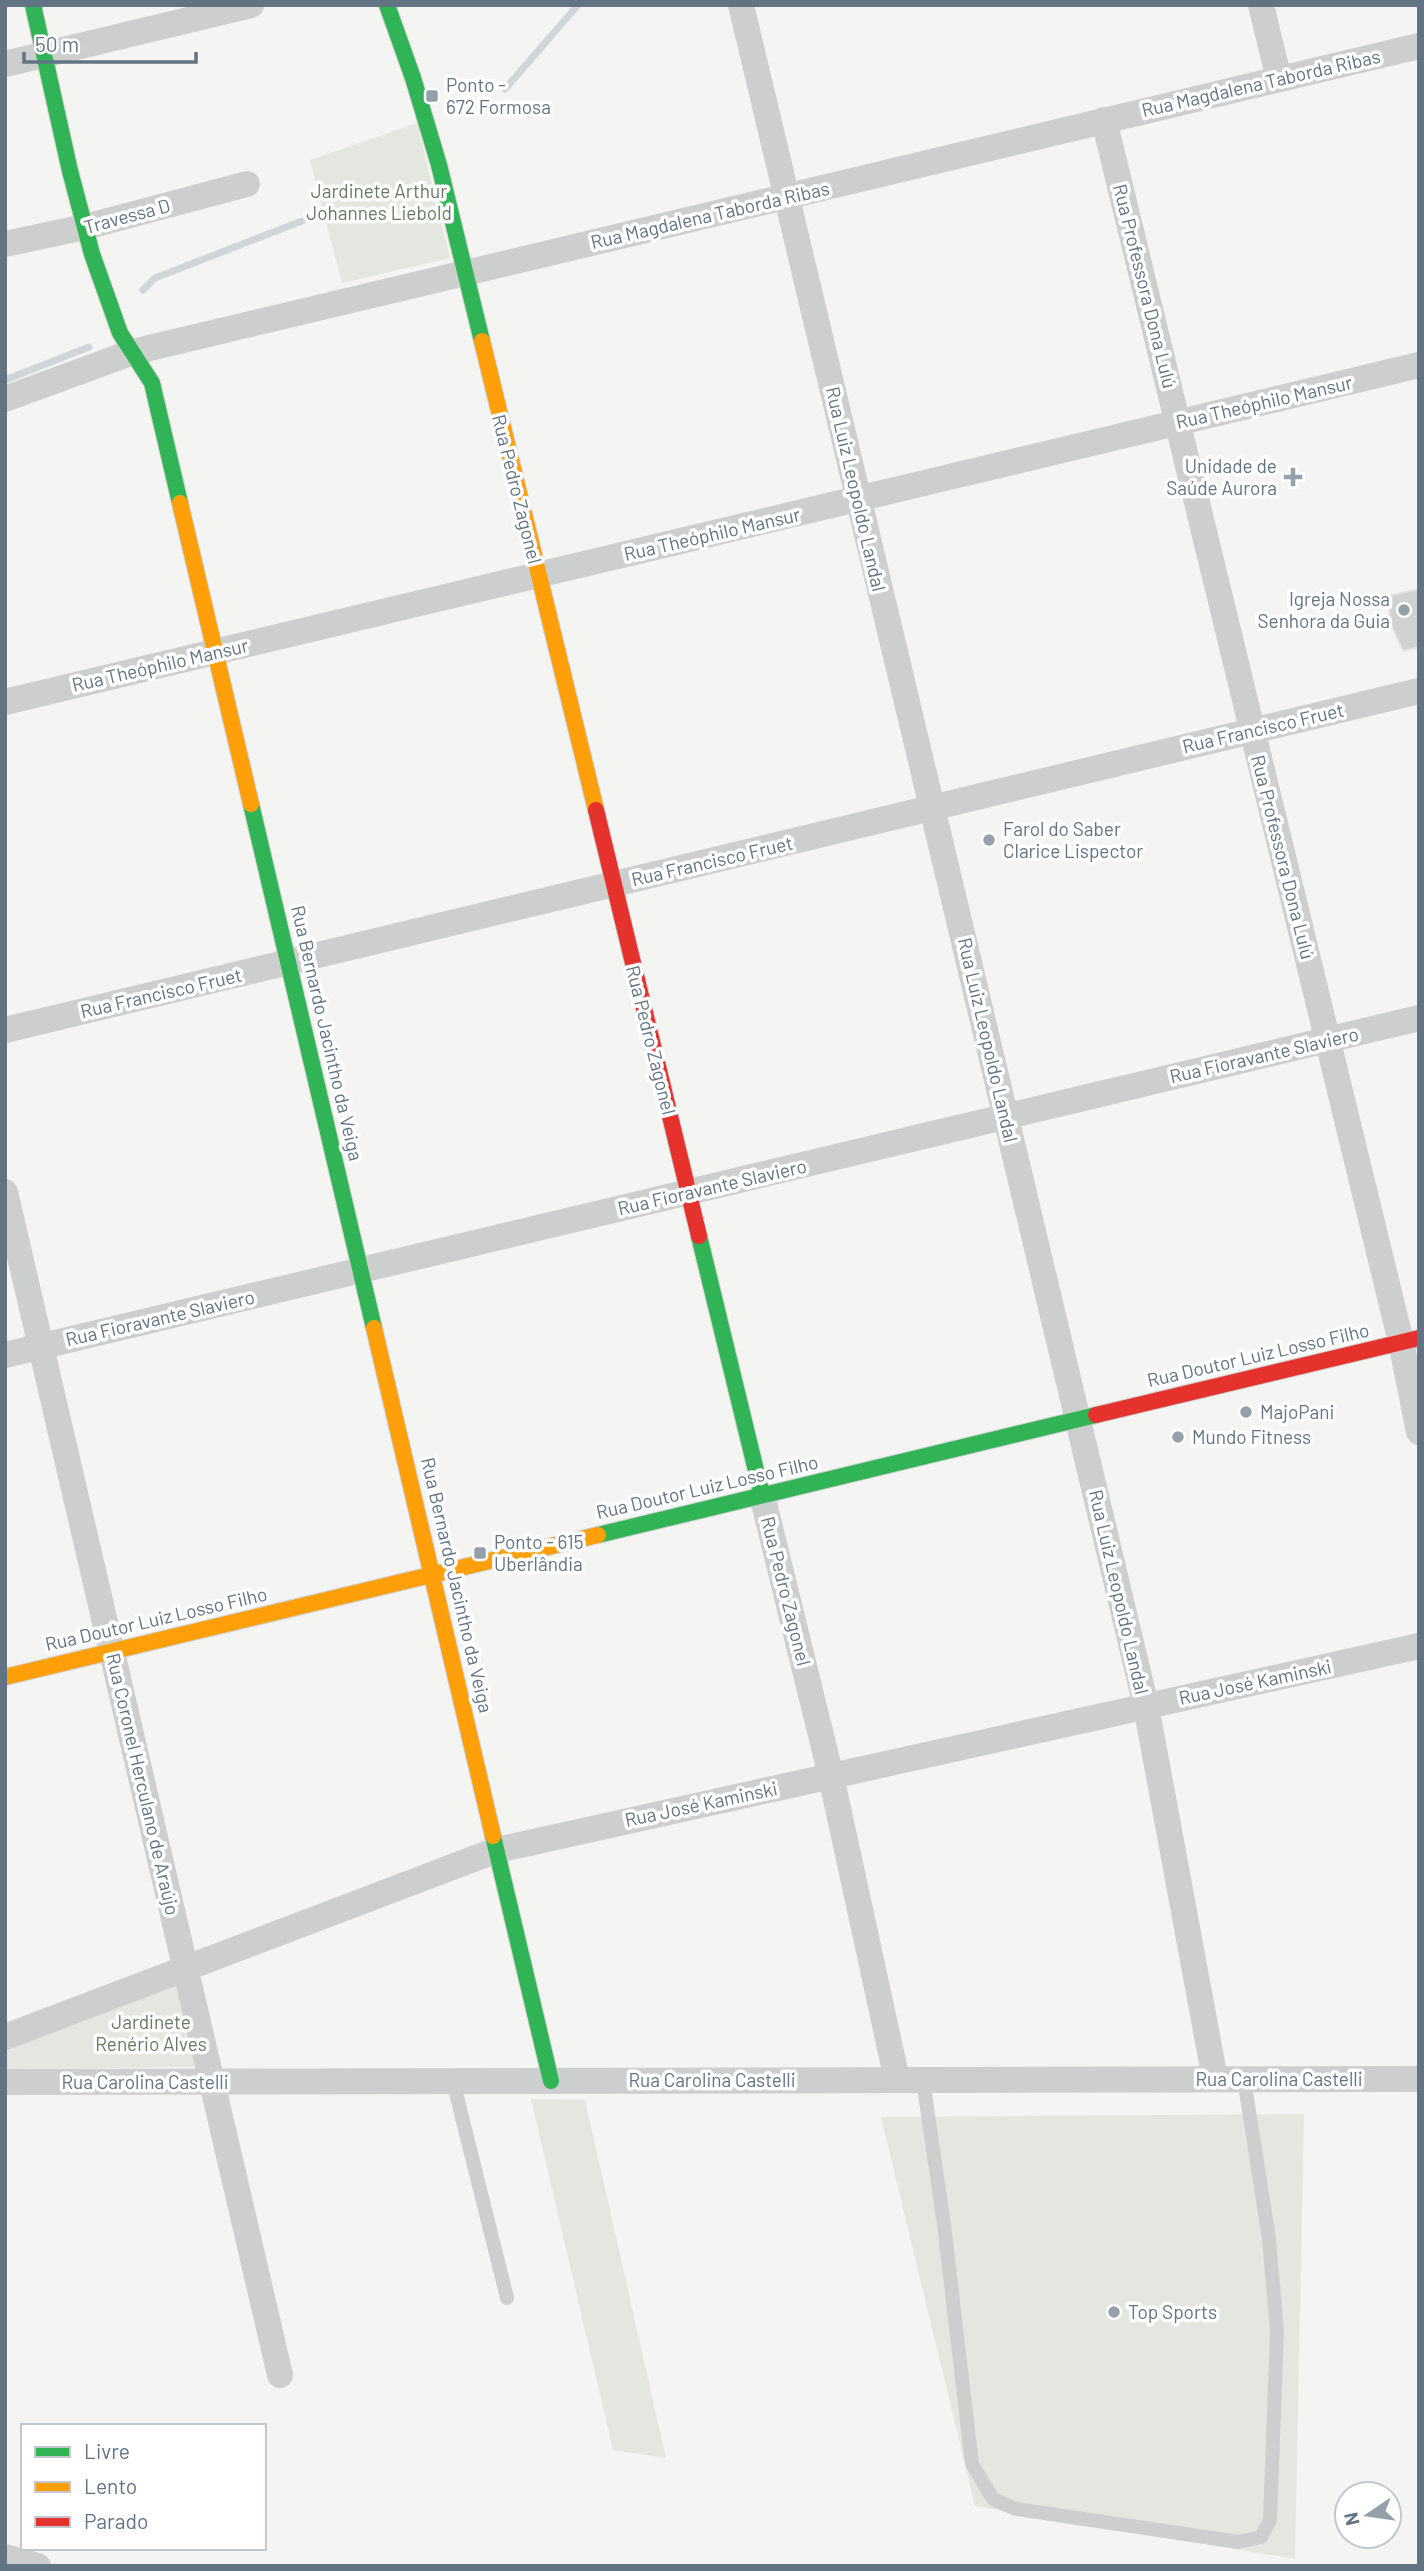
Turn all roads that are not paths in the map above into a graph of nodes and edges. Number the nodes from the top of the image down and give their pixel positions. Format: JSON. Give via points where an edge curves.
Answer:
{"nodes":[{"id":1,"x":33,"y":5,"type":"edge"},
{"id":2,"x":251,"y":5,"type":"edge"},
{"id":3,"x":387,"y":5,"type":"edge"},
{"id":4,"x":741,"y":5,"type":"edge"},
{"id":5,"x":1261,"y":5,"type":"edge"},
{"id":6,"x":1419,"y":46,"type":"edge"},
{"id":7,"x":45,"y":55,"type":"junction"},
{"id":8,"x":5,"y":64,"type":"edge"},
{"id":9,"x":1279,"y":79,"type":"junction"},
{"id":10,"x":1104,"y":120,"type":"junction"},
{"id":11,"x":247,"y":184,"type":"dead end"},
{"id":12,"x":787,"y":196,"type":"junction"},
{"id":13,"x":85,"y":227,"type":"junction"},
{"id":14,"x":5,"y":244,"type":"edge"},
{"id":15,"x":465,"y":273,"type":"junction"},
{"id":16,"x":133,"y":352,"type":"junction"},
{"id":17,"x":1419,"y":365,"type":"edge"},
{"id":18,"x":5,"y":399,"type":"edge"},
{"id":19,"x":1178,"y":422,"type":"junction"},
{"id":20,"x":859,"y":499,"type":"junction"},
{"id":21,"x":538,"y":575,"type":"junction"},
{"id":22,"x":216,"y":652,"type":"junction"},
{"id":23,"x":1419,"y":691,"type":"edge"},
{"id":24,"x":5,"y":702,"type":"edge"},
{"id":25,"x":1252,"y":731,"type":"junction"},
{"id":26,"x":932,"y":808,"type":"junction"},
{"id":27,"x":614,"y":884,"type":"junction"},
{"id":28,"x":288,"y":962,"type":"junction"},
{"id":29,"x":1419,"y":1018,"type":"edge"},
{"id":30,"x":5,"y":1030,"type":"edge"},
{"id":31,"x":1328,"y":1040,"type":"junction"},
{"id":32,"x":1006,"y":1117,"type":"junction"},
{"id":33,"x":5,"y":1192,"type":"edge"},
{"id":34,"x":688,"y":1192,"type":"junction"},
{"id":35,"x":361,"y":1270,"type":"junction"},
{"id":36,"x":1410,"y":1340,"type":"edge"},
{"id":37,"x":41,"y":1346,"type":"junction"},
{"id":38,"x":5,"y":1355,"type":"edge"},
{"id":39,"x":1078,"y":1420,"type":"junction"},
{"id":40,"x":1419,"y":1432,"type":"edge"},
{"id":41,"x":762,"y":1495,"type":"junction"},
{"id":42,"x":433,"y":1574,"type":"junction"},
{"id":43,"x":1419,"y":1646,"type":"edge"},
{"id":44,"x":112,"y":1651,"type":"junction"},
{"id":45,"x":5,"y":1677,"type":"edge"},
{"id":46,"x":1146,"y":1706,"type":"junction"},
{"id":47,"x":831,"y":1776,"type":"junction"},
{"id":48,"x":497,"y":1850,"type":"junction"},
{"id":49,"x":186,"y":1969,"type":"junction"},
{"id":50,"x":5,"y":2037,"type":"edge"},
{"id":51,"x":1215,"y":2079,"type":"junction"},
{"id":52,"x":1244,"y":2079,"type":"junction"},
{"id":53,"x":1419,"y":2079,"type":"edge"},
{"id":54,"x":897,"y":2080,"type":"junction"},
{"id":55,"x":923,"y":2080,"type":"junction"},
{"id":56,"x":453,"y":2081,"type":"junction"},
{"id":57,"x":551,"y":2081,"type":"junction"},
{"id":58,"x":5,"y":2082,"type":"edge"},
{"id":59,"x":212,"y":2082,"type":"junction"},
{"id":60,"x":507,"y":2298,"type":"dead end"},
{"id":61,"x":280,"y":2375,"type":"dead end"},
{"id":62,"x":5,"y":2557,"type":"edge"},
{"id":63,"x":38,"y":2566,"type":"edge"}],
"edges":[{"from":1,"to":7,"type":"street","name":"Rua Bernardo Jacintho da Veiga"},
{"from":2,"to":7,"type":"street"},
{"from":3,"to":15,"type":"street","name":"Rua Pedro Zagonel","via":[[426,123]]},
{"from":4,"to":12,"type":"street","name":"Rua Luiz Leopoldo Landal"},
{"from":5,"to":9,"type":"street"},
{"from":6,"to":9,"type":"street","name":"Rua Magdalena Taborda Ribas"},
{"from":7,"to":8,"type":"street"},
{"from":7,"to":13,"type":"street","name":"Rua Bernardo Jacintho da Veiga"},
{"from":9,"to":10,"type":"street","name":"Rua Magdalena Taborda Ribas"},
{"from":10,"to":12,"type":"street","name":"Rua Magdalena Taborda Ribas"},
{"from":10,"to":19,"type":"street","name":"Rua Professora Dona Lulú"},
{"from":11,"to":13,"type":"street","name":"Travessa D"},
{"from":12,"to":15,"type":"street","name":"Rua Magdalena Taborda Ribas"},
{"from":12,"to":20,"type":"street","name":"Rua Luiz Leopoldo Landal"},
{"from":13,"to":14,"type":"street","name":"Travessa D"},
{"from":13,"to":16,"type":"street","name":"Rua Bernardo Jacintho da Veiga","via":[[121,335]]},
{"from":15,"to":16,"type":"street","name":"Rua Magdalena Taborda Ribas"},
{"from":15,"to":21,"type":"street","name":"Rua Pedro Zagonel"},
{"from":16,"to":18,"type":"street","name":"Rua Magdalena Taborda Ribas"},
{"from":16,"to":22,"type":"street","name":"Rua Bernardo Jacintho da Veiga","via":[[152,383]]},
{"from":17,"to":19,"type":"street","name":"Rua Theóphilo Mansur"},
{"from":19,"to":20,"type":"street","name":"Rua Theóphilo Mansur"},
{"from":19,"to":25,"type":"street","name":"Rua Professora Dona Lulú"},
{"from":20,"to":21,"type":"street","name":"Rua Theóphilo Mansur"},
{"from":20,"to":26,"type":"street","name":"Rua Luiz Leopoldo Landal"},
{"from":21,"to":22,"type":"street","name":"Rua Theóphilo Mansur"},
{"from":21,"to":27,"type":"street","name":"Rua Pedro Zagonel"},
{"from":22,"to":24,"type":"street","name":"Rua Theóphilo Mansur"},
{"from":22,"to":28,"type":"street","name":"Rua Bernardo Jacintho da Veiga"},
{"from":23,"to":25,"type":"street","name":"Rua Francisco Fruet"},
{"from":25,"to":26,"type":"street","name":"Rua Francisco Fruet"},
{"from":25,"to":31,"type":"street","name":"Rua Professora Dona Lulú"},
{"from":26,"to":27,"type":"street","name":"Rua Francisco Fruet"},
{"from":26,"to":32,"type":"street","name":"Rua Luiz Leopoldo Landal"},
{"from":27,"to":28,"type":"street","name":"Rua Francisco Fruet"},
{"from":27,"to":34,"type":"street","name":"Rua Pedro Zagonel"},
{"from":28,"to":30,"type":"street","name":"Rua Francisco Fruet"},
{"from":28,"to":35,"type":"street","name":"Rua Bernardo Jacintho da Veiga"},
{"from":29,"to":31,"type":"street","name":"Rua Fioravante Slaviero"},
{"from":31,"to":32,"type":"street","name":"Rua Fioravante Slaviero"},
{"from":31,"to":36,"type":"street","name":"Rua Professora Dona Lulú"},
{"from":32,"to":34,"type":"street","name":"Rua Fioravante Slaviero"},
{"from":32,"to":39,"type":"street","name":"Rua Luiz Leopoldo Landal"},
{"from":33,"to":37,"type":"street","name":"Rua Coronel Herculano de Araújo"},
{"from":34,"to":35,"type":"street","name":"Rua Fioravante Slaviero"},
{"from":34,"to":41,"type":"street","name":"Rua Pedro Zagonel"},
{"from":35,"to":37,"type":"street","name":"Rua Fioravante Slaviero"},
{"from":35,"to":42,"type":"street","name":"Rua Bernardo Jacintho da Veiga"},
{"from":36,"to":39,"type":"street","name":"Rua Doutor Luiz Losso Filho"},
{"from":36,"to":40,"type":"street","name":"Rua Professora Dona Lulú"},
{"from":37,"to":38,"type":"street","name":"Rua Fioravante Slaviero"},
{"from":37,"to":44,"type":"street","name":"Rua Coronel Herculano de Araújo"},
{"from":39,"to":41,"type":"street","name":"Rua Doutor Luiz Losso Filho"},
{"from":39,"to":46,"type":"street","name":"Rua Luiz Leopoldo Landal"},
{"from":41,"to":42,"type":"street","name":"Rua Doutor Luiz Losso Filho"},
{"from":41,"to":47,"type":"street","name":"Rua Pedro Zagonel"},
{"from":42,"to":44,"type":"street","name":"Rua Doutor Luiz Losso Filho"},
{"from":42,"to":48,"type":"street","name":"Rua Bernardo Jacintho da Veiga"},
{"from":43,"to":46,"type":"street","name":"Rua José Kaminski"},
{"from":44,"to":45,"type":"street","name":"Rua Doutor Luiz Losso Filho"},
{"from":44,"to":49,"type":"street","name":"Rua Coronel Herculano de Araújo"},
{"from":46,"to":47,"type":"street","name":"Rua José Kaminski"},
{"from":46,"to":51,"type":"street","name":"Rua Luiz Leopoldo Landal"},
{"from":47,"to":48,"type":"street","name":"Rua José Kaminski"},
{"from":47,"to":54,"type":"street","name":"Rua Pedro Zagonel"},
{"from":48,"to":49,"type":"street","name":"Rua José Kaminski"},
{"from":48,"to":57,"type":"street","name":"Rua Bernardo Jacintho da Veiga"},
{"from":49,"to":50,"type":"street","name":"Rua José Kaminski"},
{"from":49,"to":59,"type":"street","name":"Rua Coronel Herculano de Araújo"},
{"from":51,"to":52,"type":"street","name":"Rua Carolina Castelli"},
{"from":51,"to":55,"type":"street","name":"Rua Carolina Castelli"},
{"from":52,"to":53,"type":"street","name":"Rua Carolina Castelli"},
{"from":52,"to":55,"type":"lane","via":[[1269,2239],[1277,2331],[1270,2520],[1261,2537],[1239,2542],[1016,2509],[993,2499],[972,2464]]},
{"from":54,"to":55,"type":"street","name":"Rua Carolina Castelli"},
{"from":54,"to":57,"type":"street","name":"Rua Carolina Castelli"},
{"from":56,"to":57,"type":"street","name":"Rua Carolina Castelli"},
{"from":56,"to":59,"type":"street","name":"Rua Carolina Castelli"},
{"from":56,"to":60,"type":"lane"},
{"from":58,"to":59,"type":"street","name":"Rua Carolina Castelli"},
{"from":59,"to":61,"type":"street","name":"Rua Coronel Herculano de Araújo"},
{"from":62,"to":63,"type":"street"}]}
